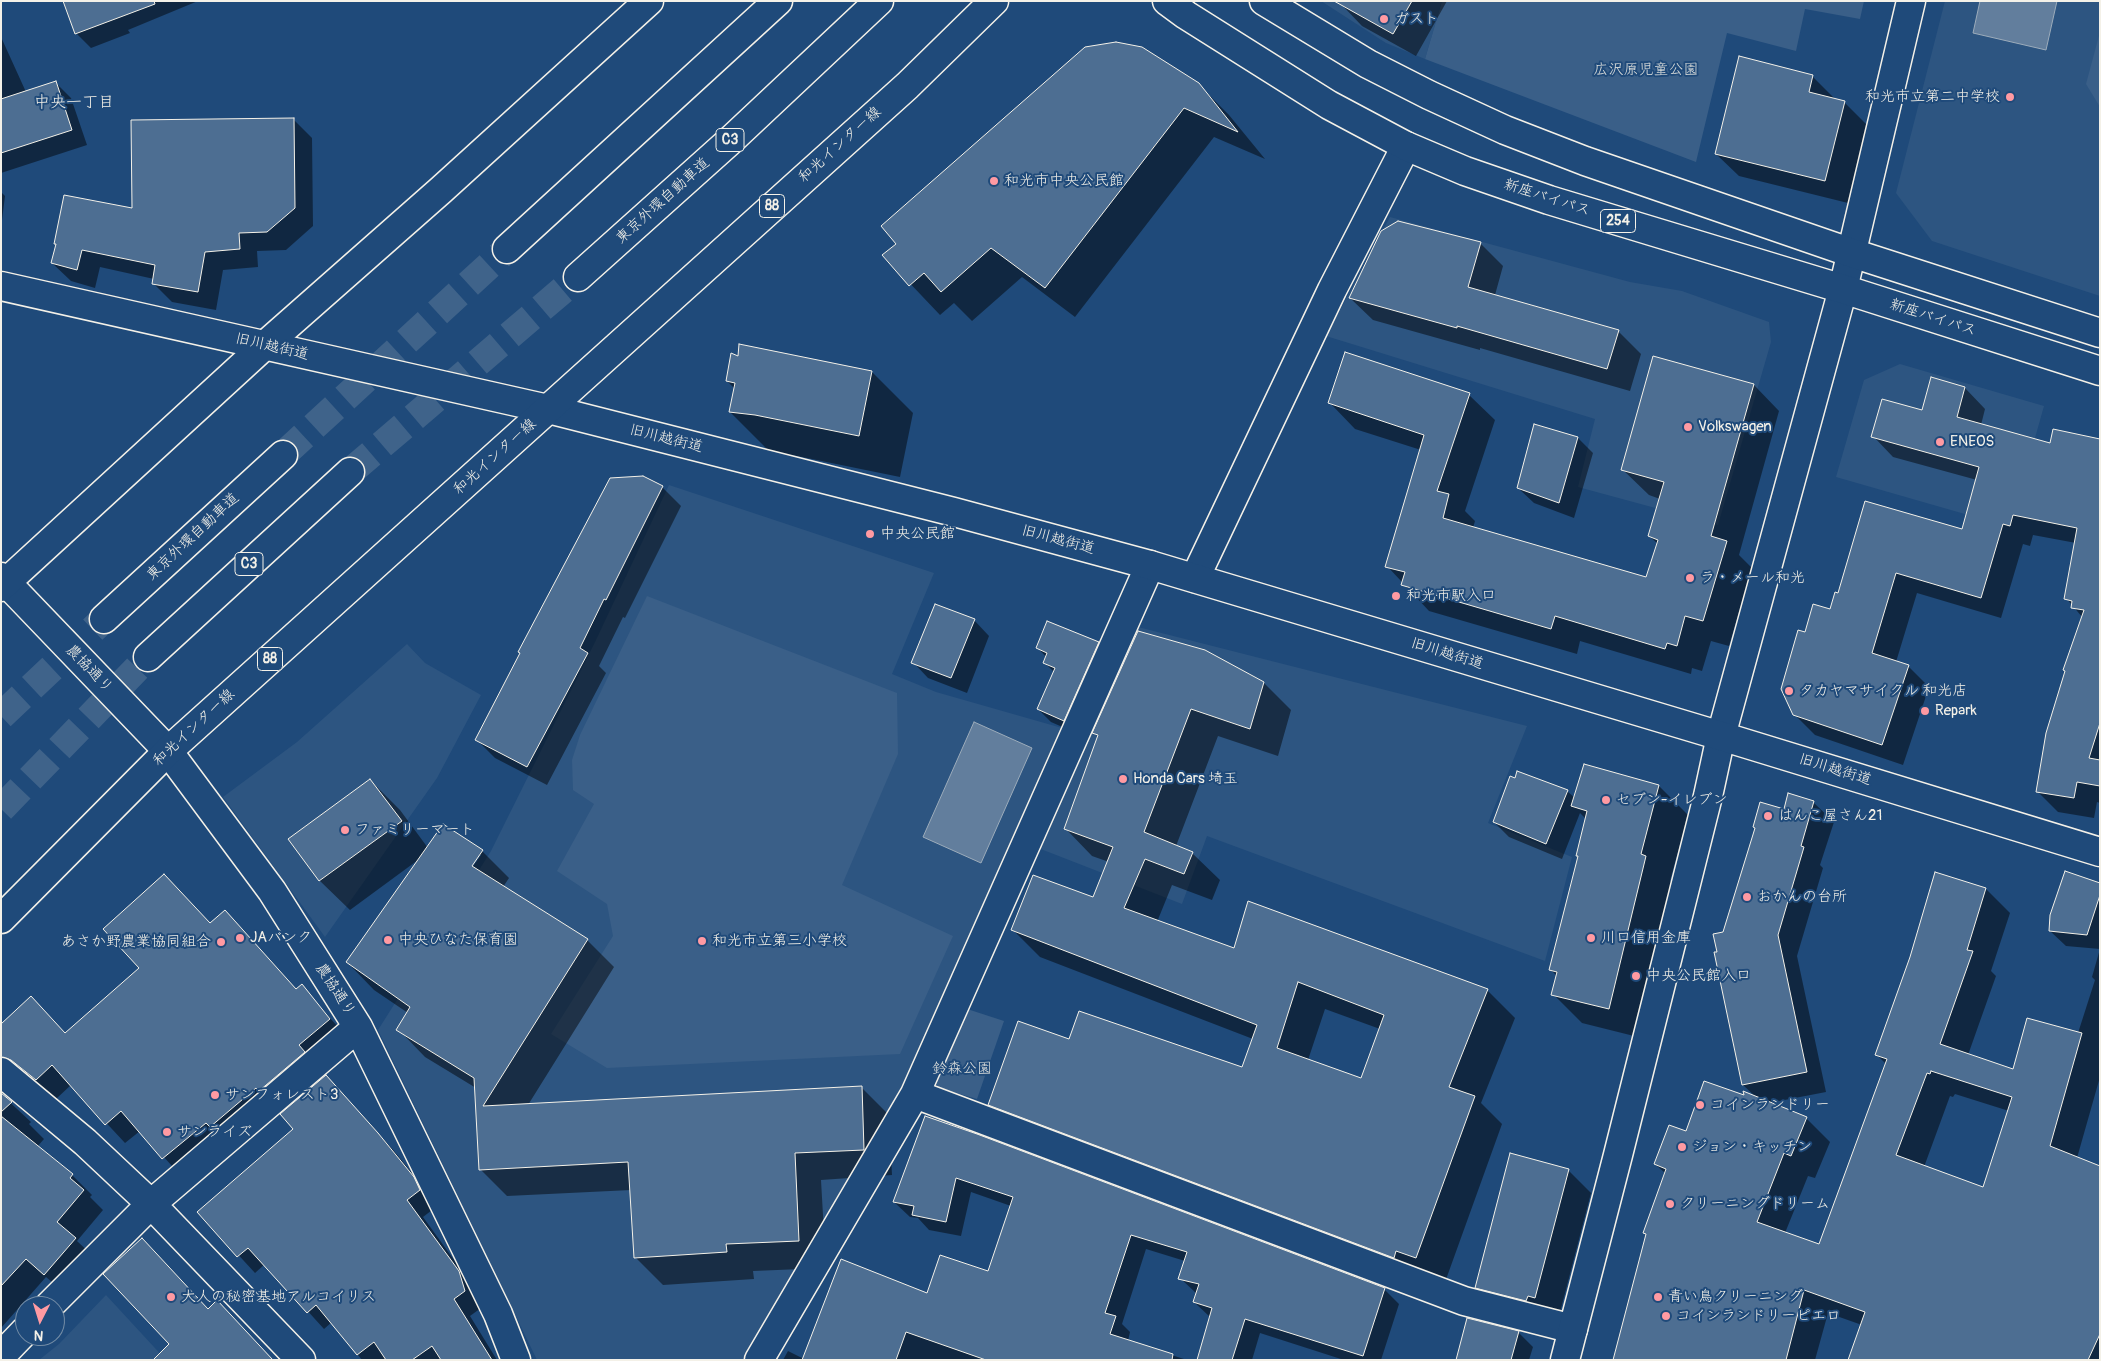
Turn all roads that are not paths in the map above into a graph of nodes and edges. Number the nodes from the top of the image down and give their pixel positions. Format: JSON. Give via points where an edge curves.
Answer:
{"nodes":[{"id":1,"x":649,"y":1,"type":"edge"},
{"id":2,"x":778,"y":1,"type":"edge"},
{"id":3,"x":879,"y":1,"type":"edge"},
{"id":4,"x":994,"y":1,"type":"edge"},
{"id":5,"x":1168,"y":1,"type":"edge"},
{"id":6,"x":1264,"y":1,"type":"edge"},
{"id":7,"x":1911,"y":1,"type":"edge"},
{"id":8,"x":1406,"y":146,"type":"junction"},
{"id":9,"x":507,"y":249,"type":"tunnel mouth"},
{"id":10,"x":1852,"y":253,"type":"junction"},
{"id":11,"x":578,"y":277,"type":"tunnel mouth"},
{"id":12,"x":1,"y":286,"type":"edge"},
{"id":13,"x":1843,"y":289,"type":"junction"},
{"id":14,"x":2100,"y":333,"type":"edge"},
{"id":15,"x":264,"y":346,"type":"junction"},
{"id":16,"x":2100,"y":371,"type":"edge"},
{"id":17,"x":548,"y":409,"type":"junction"},
{"id":18,"x":283,"y":455,"type":"tunnel mouth"},
{"id":19,"x":350,"y":472,"type":"tunnel mouth"},
{"id":20,"x":1150,"y":565,"type":"junction"},
{"id":21,"x":1194,"y":578,"type":"junction"},
{"id":22,"x":3,"y":582,"type":"edge"},
{"id":23,"x":104,"y":619,"type":"tunnel mouth"},
{"id":24,"x":148,"y":657,"type":"tunnel mouth"},
{"id":25,"x":1721,"y":736,"type":"junction"},
{"id":26,"x":168,"y":751,"type":"junction"},
{"id":27,"x":2100,"y":852,"type":"edge"},
{"id":28,"x":1,"y":918,"type":"edge"},
{"id":29,"x":358,"y":1027,"type":"junction"},
{"id":30,"x":1,"y":1072,"type":"edge"},
{"id":31,"x":915,"y":1094,"type":"junction"},
{"id":32,"x":151,"y":1204,"type":"junction"},
{"id":33,"x":59,"y":1296,"type":"edge"},
{"id":34,"x":1573,"y":1328,"type":"junction"},
{"id":35,"x":15,"y":1341,"type":"edge"},
{"id":36,"x":1,"y":1356,"type":"edge"},
{"id":37,"x":301,"y":1360,"type":"edge"},
{"id":38,"x":516,"y":1360,"type":"edge"},
{"id":39,"x":759,"y":1360,"type":"edge"},
{"id":40,"x":1565,"y":1360,"type":"edge"}],
"edges":[{"from":1,"to":15,"type":"main road","via":[[442,190]]},
{"from":2,"to":9,"type":"main road"},
{"from":3,"to":11,"type":"main road","name":"東京外環自動車道","number":"C3"},
{"from":4,"to":17,"type":"main road","name":"和光インター線","number":"88","via":[[907,86]]},
{"from":5,"to":8,"type":"main road","name":"新座バイパス","number":"254","via":[[1329,105]]},
{"from":6,"to":10,"type":"main road","via":[[1368,64],[1505,130]]},
{"from":7,"to":10,"type":"main road"},
{"from":8,"to":13,"type":"main road","name":"新座バイパス","number":"254","via":[[1465,171],[1549,200]]},
{"from":8,"to":21,"type":"main road","via":[[1332,290]]},
{"from":10,"to":13,"type":"main road"},
{"from":10,"to":14,"type":"main road"},
{"from":12,"to":15,"type":"main road","name":"旧川越街道"},
{"from":13,"to":16,"type":"main road","name":"新座バイパス","number":"254"},
{"from":13,"to":25,"type":"main road"},
{"from":15,"to":17,"type":"main road","name":"旧川越街道"},
{"from":15,"to":22,"type":"main road"},
{"from":17,"to":20,"type":"main road","name":"旧川越街道"},
{"from":17,"to":26,"type":"main road","name":"和光インター線","number":"88"},
{"from":18,"to":23,"type":"main road","name":"東京外環自動車道"},
{"from":19,"to":24,"type":"main road","number":"C3"},
{"from":20,"to":21,"type":"main road","name":"旧川越街道"},
{"from":20,"to":31,"type":"main road"},
{"from":21,"to":25,"type":"main road","name":"旧川越街道"},
{"from":22,"to":26,"type":"main road","name":"農協通り"},
{"from":25,"to":27,"type":"main road","name":"旧川越街道"},
{"from":25,"to":34,"type":"main road"},
{"from":26,"to":28,"type":"main road","name":"和光インター線","number":"88"},
{"from":26,"to":29,"type":"main road","name":"農協通り","via":[[272,891]]},
{"from":29,"to":32,"type":"main road"},
{"from":29,"to":38,"type":"main road","name":"農協通り","via":[[498,1314]]},
{"from":30,"to":32,"type":"main road","via":[[85,1142]]},
{"from":31,"to":34,"type":"main road","via":[[1464,1301]]},
{"from":31,"to":39,"type":"main road"},
{"from":32,"to":33,"type":"main road"},
{"from":32,"to":37,"type":"main road"},
{"from":34,"to":40,"type":"main road"},
{"from":35,"to":36,"type":"main road"}]}
